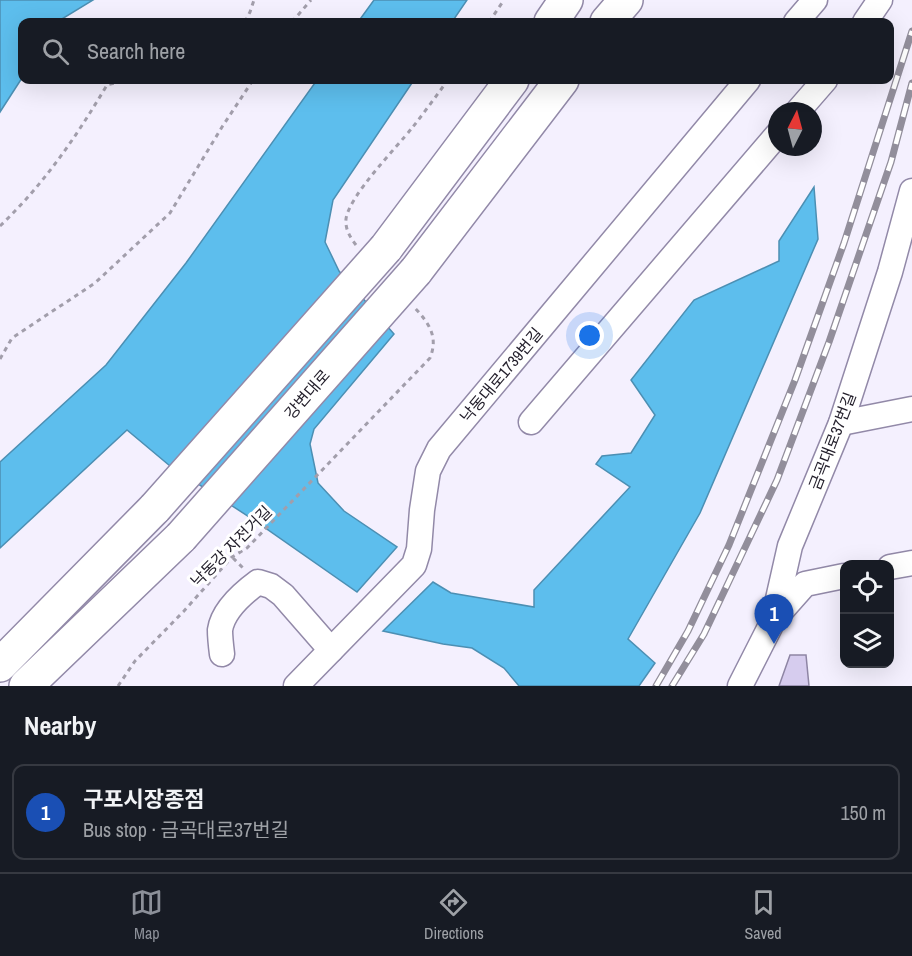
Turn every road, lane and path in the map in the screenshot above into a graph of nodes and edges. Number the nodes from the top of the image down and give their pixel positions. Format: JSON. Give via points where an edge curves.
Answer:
{"nodes":[{"id":1,"x":254,"y":0,"type":"edge"},
{"id":2,"x":311,"y":0,"type":"edge"},
{"id":3,"x":504,"y":0,"type":"edge"},
{"id":4,"x":566,"y":0,"type":"edge"},
{"id":5,"x":618,"y":0,"type":"edge"},
{"id":6,"x":626,"y":0,"type":"edge"},
{"id":7,"x":815,"y":0,"type":"edge"},
{"id":8,"x":880,"y":0,"type":"edge"},
{"id":9,"x":247,"y":18,"type":"edge"},
{"id":10,"x":295,"y":18,"type":"edge"},
{"id":11,"x":492,"y":18,"type":"edge"},
{"id":12,"x":554,"y":18,"type":"edge"},
{"id":13,"x":608,"y":18,"type":"edge"},
{"id":14,"x":610,"y":18,"type":"edge"},
{"id":15,"x":799,"y":18,"type":"edge"},
{"id":16,"x":868,"y":18,"type":"edge"},
{"id":17,"x":111,"y":84,"type":"edge"},
{"id":18,"x":250,"y":84,"type":"edge"},
{"id":19,"x":509,"y":84,"type":"edge"},
{"id":20,"x":559,"y":84,"type":"edge"},
{"id":21,"x":745,"y":84,"type":"edge"},
{"id":22,"x":822,"y":84,"type":"edge"},
{"id":23,"x":806,"y":102,"type":"edge"},
{"id":24,"x":768,"y":146,"type":"edge"},
{"id":25,"x":912,"y":191,"type":"edge"},
{"id":26,"x":0,"y":225,"type":"edge"},
{"id":27,"x":901,"y":270,"type":"edge"},
{"id":28,"x":0,"y":359,"type":"edge"},
{"id":29,"x":912,"y":409,"type":"edge"},
{"id":30,"x":531,"y":422,"type":"dead end"},
{"id":31,"x":841,"y":423,"type":"junction"},
{"id":32,"x":365,"y":426,"type":"dead end"},
{"id":33,"x":912,"y":562,"type":"edge"},
{"id":34,"x":894,"y":566,"type":"edge"},
{"id":35,"x":840,"y":577,"type":"edge"},
{"id":36,"x":773,"y":621,"type":"junction"},
{"id":37,"x":331,"y":650,"type":"junction"},
{"id":38,"x":222,"y":654,"type":"dead end"},
{"id":39,"x":0,"y":665,"type":"edge"},
{"id":40,"x":748,"y":684,"type":"edge"},
{"id":41,"x":27,"y":686,"type":"edge"},
{"id":42,"x":118,"y":686,"type":"edge"},
{"id":43,"x":296,"y":686,"type":"edge"}],
"edges":[{"from":1,"to":9,"type":"path"},
{"from":2,"to":10,"type":"path"},
{"from":3,"to":11,"type":"path"},
{"from":4,"to":12,"type":"highway"},
{"from":5,"to":13,"type":"highway"},
{"from":6,"to":14,"type":"highway"},
{"from":7,"to":15,"type":"street"},
{"from":8,"to":16,"type":"street"},
{"from":17,"to":26,"type":"path","via":[[59,159],[23,204]]},
{"from":18,"to":28,"type":"path","via":[[170,213],[95,282],[12,338]]},
{"from":19,"to":39,"type":"highway","bridge":true,"via":[[386,248],[155,508]]},
{"from":20,"to":41,"type":"highway","name":"강변대로","bridge":true,"via":[[416,271],[181,537]]},
{"from":21,"to":37,"type":"street","name":"낙동대로1739번길","via":[[439,449],[428,471],[414,565]]},
{"from":22,"to":23,"type":"street"},
{"from":24,"to":30,"type":"street"},
{"from":25,"to":27,"type":"street","name":"금곡대로37번길"},
{"from":27,"to":31,"type":"street","name":"금곡대로37번길"},
{"from":29,"to":31,"type":"street"},
{"from":31,"to":36,"type":"street","name":"금곡대로37번길","via":[[790,546]]},
{"from":32,"to":42,"type":"path","name":"낙동강 자전거길","via":[[246,548],[232,557],[135,661]]},
{"from":33,"to":34,"type":"street"},
{"from":35,"to":36,"type":"street","via":[[805,584]]},
{"from":36,"to":40,"type":"street","name":"금곡대로37번길"},
{"from":37,"to":38,"type":"street","via":[[283,595],[258,582],[224,617],[220,630]]},
{"from":37,"to":43,"type":"street","name":"낙동대로1739번길"}]}
